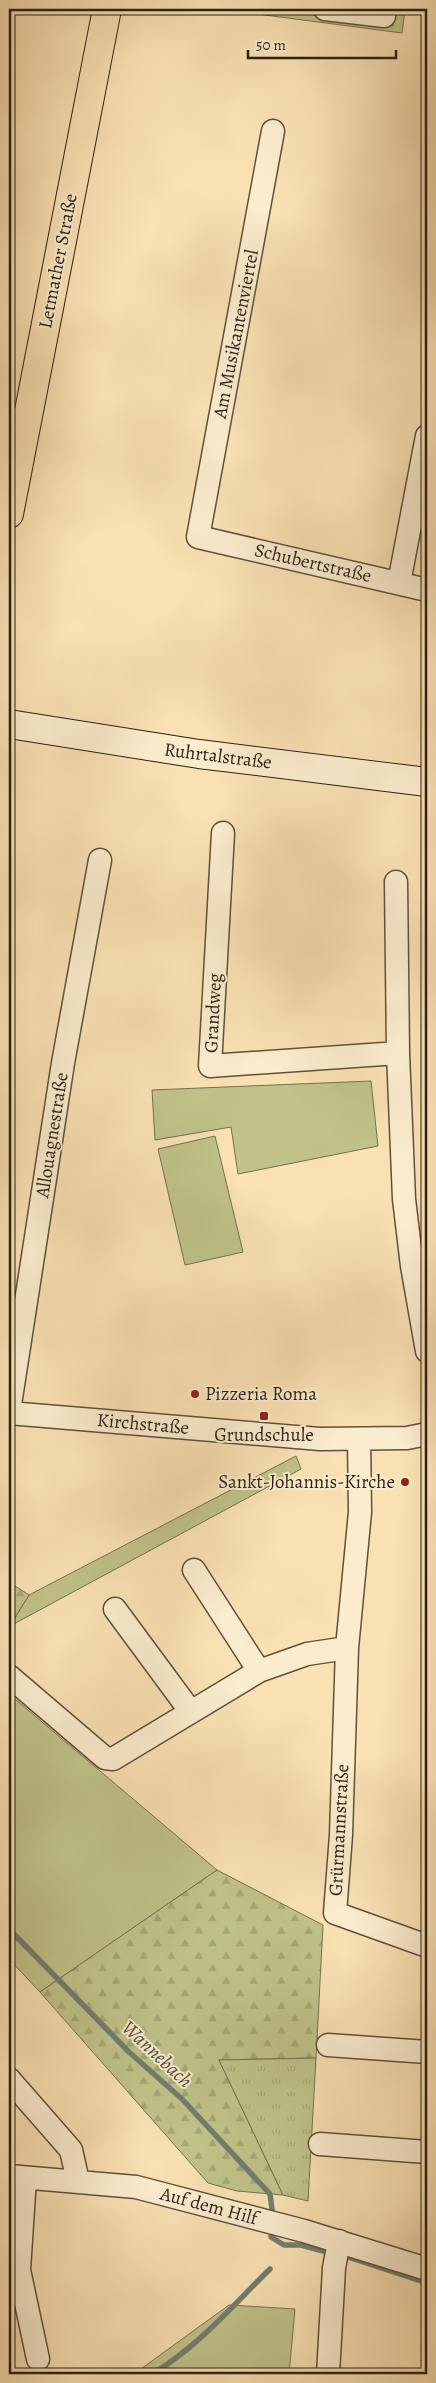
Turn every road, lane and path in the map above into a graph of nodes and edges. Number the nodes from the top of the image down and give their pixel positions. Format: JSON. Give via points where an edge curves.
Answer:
{"nodes":[{"id":1,"x":107,"y":9,"type":"edge"},
{"id":2,"x":326,"y":9,"type":"edge"},
{"id":3,"x":385,"y":9,"type":"edge"},
{"id":4,"x":274,"y":131,"type":"dead end"},
{"id":5,"x":427,"y":436,"type":"edge"},
{"id":6,"x":9,"y":514,"type":"edge"},
{"id":7,"x":198,"y":537,"type":"joint"},
{"id":8,"x":399,"y":583,"type":"junction"},
{"id":9,"x":427,"y":590,"type":"edge"},
{"id":10,"x":9,"y":724,"type":"edge"},
{"id":11,"x":427,"y":782,"type":"edge"},
{"id":12,"x":223,"y":833,"type":"dead end"},
{"id":13,"x":100,"y":860,"type":"dead end"},
{"id":14,"x":396,"y":882,"type":"dead end"},
{"id":15,"x":398,"y":1053,"type":"junction"},
{"id":16,"x":427,"y":1351,"type":"edge"},
{"id":17,"x":9,"y":1412,"type":"edge"},
{"id":18,"x":427,"y":1434,"type":"edge"},
{"id":19,"x":359,"y":1439,"type":"junction"},
{"id":20,"x":194,"y":1570,"type":"dead end"},
{"id":21,"x":115,"y":1609,"type":"dead end"},
{"id":22,"x":347,"y":1648,"type":"junction"},
{"id":23,"x":259,"y":1671,"type":"junction"},
{"id":24,"x":9,"y":1676,"type":"edge"},
{"id":25,"x":191,"y":1712,"type":"junction"},
{"id":26,"x":427,"y":1946,"type":"edge"},
{"id":27,"x":328,"y":2045,"type":"dead end"},
{"id":28,"x":427,"y":2052,"type":"edge"},
{"id":29,"x":9,"y":2079,"type":"edge"},
{"id":30,"x":320,"y":2144,"type":"dead end"},
{"id":31,"x":427,"y":2152,"type":"edge"},
{"id":32,"x":17,"y":2177,"type":"edge"},
{"id":33,"x":78,"y":2181,"type":"junction"},
{"id":34,"x":336,"y":2254,"type":"junction"},
{"id":35,"x":427,"y":2269,"type":"edge"},
{"id":36,"x":38,"y":2359,"type":"dead end"},
{"id":37,"x":328,"y":2374,"type":"edge"}],
"edges":[{"from":1,"to":6,"type":"main road","name":"Letmather Straße"},
{"from":2,"to":3,"type":"street","via":[[384,16]]},
{"from":4,"to":7,"type":"street","name":"Am Musikantenviertel"},
{"from":5,"to":8,"type":"street"},
{"from":7,"to":8,"type":"street","name":"Schubertstraße"},
{"from":8,"to":9,"type":"street","name":"Schubertstraße"},
{"from":10,"to":11,"type":"main road","name":"Ruhrtalstraße","via":[[199,754]]},
{"from":12,"to":15,"type":"street","name":"Grandweg","via":[[210,1066]]},
{"from":13,"to":17,"type":"street","name":"Allouagnestraße","via":[[63,1063]]},
{"from":14,"to":15,"type":"street"},
{"from":15,"to":16,"type":"street","via":[[404,1199]]},
{"from":17,"to":19,"type":"street","name":"Kirchstraße","via":[[320,1439]]},
{"from":18,"to":19,"type":"street","name":"Kirchstraße","via":[[407,1438]]},
{"from":19,"to":22,"type":"street","name":"Grürmannstraße","via":[[360,1512]]},
{"from":20,"to":23,"type":"street"},
{"from":21,"to":25,"type":"street"},
{"from":22,"to":23,"type":"street","via":[[307,1654]]},
{"from":22,"to":26,"type":"street","name":"Grürmannstraße","via":[[341,1835],[334,1913]]},
{"from":23,"to":25,"type":"street"},
{"from":24,"to":25,"type":"street","via":[[105,1758],[112,1759]]},
{"from":27,"to":28,"type":"street"},
{"from":29,"to":33,"type":"street","via":[[71,2150]]},
{"from":30,"to":31,"type":"street"},
{"from":32,"to":33,"type":"street","name":"Auf dem Hilf"},
{"from":32,"to":36,"type":"street","name":"Auf dem Hilf","via":[[19,2270]]},
{"from":33,"to":34,"type":"street","name":"Auf dem Hilf","via":[[136,2187]]},
{"from":34,"to":35,"type":"street","name":"Auf dem Hilf"},
{"from":34,"to":37,"type":"street"}]}
